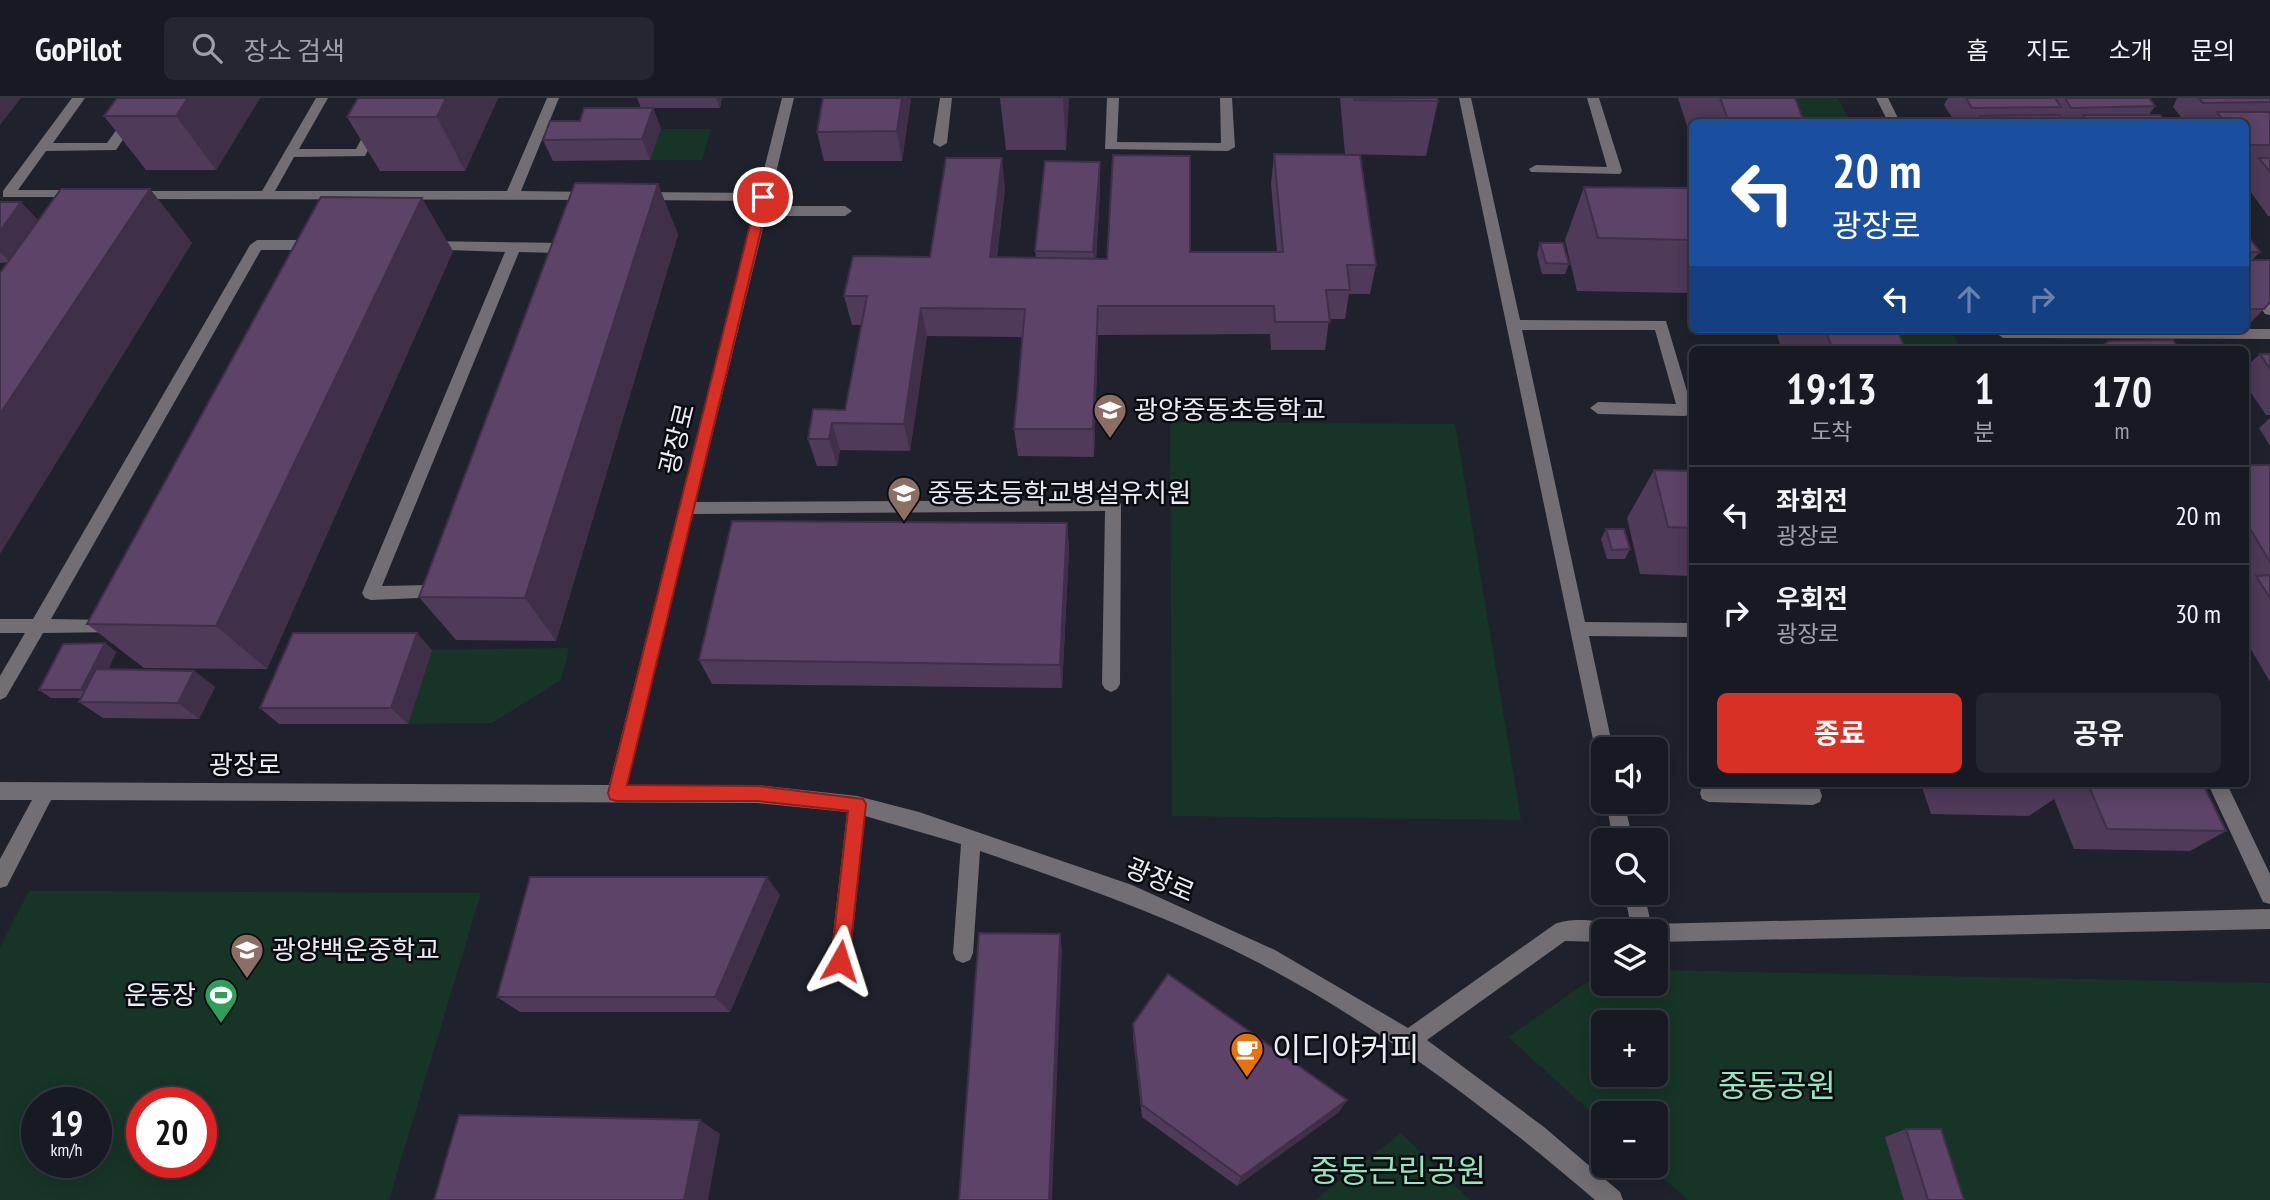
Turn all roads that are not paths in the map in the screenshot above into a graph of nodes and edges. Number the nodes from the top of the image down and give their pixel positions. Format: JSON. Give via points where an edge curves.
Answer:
{"nodes":[{"id":1,"x":79,"y":98,"type":"edge"},
{"id":2,"x":145,"y":98,"type":"edge"},
{"id":3,"x":322,"y":98,"type":"edge"},
{"id":4,"x":389,"y":98,"type":"edge"},
{"id":5,"x":553,"y":98,"type":"edge"},
{"id":6,"x":788,"y":98,"type":"edge"},
{"id":7,"x":946,"y":98,"type":"edge"},
{"id":8,"x":1113,"y":98,"type":"edge"},
{"id":9,"x":1226,"y":98,"type":"edge"},
{"id":10,"x":1465,"y":98,"type":"edge"},
{"id":11,"x":1593,"y":98,"type":"edge"},
{"id":12,"x":1882,"y":98,"type":"edge"},
{"id":13,"x":1893,"y":119,"type":"edge"},
{"id":14,"x":940,"y":143,"type":"dead end"},
{"id":15,"x":43,"y":147,"type":"junction"},
{"id":16,"x":291,"y":153,"type":"junction"},
{"id":17,"x":1536,"y":169,"type":"dead end"},
{"id":18,"x":4,"y":194,"type":"edge"},
{"id":19,"x":90,"y":194,"type":"edge"},
{"id":20,"x":117,"y":195,"type":"edge"},
{"id":21,"x":266,"y":195,"type":"junction"},
{"id":22,"x":512,"y":196,"type":"junction"},
{"id":23,"x":762,"y":204,"type":"junction"},
{"id":24,"x":845,"y":211,"type":"dead end"},
{"id":25,"x":339,"y":245,"type":"edge"},
{"id":26,"x":406,"y":246,"type":"edge"},
{"id":27,"x":514,"y":246,"type":"junction"},
{"id":28,"x":556,"y":273,"type":"edge"},
{"id":29,"x":2249,"y":280,"type":"edge"},
{"id":30,"x":2270,"y":310,"type":"edge"},
{"id":31,"x":1513,"y":325,"type":"junction"},
{"id":32,"x":2181,"y":333,"type":"edge"},
{"id":33,"x":2270,"y":334,"type":"edge"},
{"id":34,"x":1598,"y":408,"type":"dead end"},
{"id":35,"x":687,"y":508,"type":"junction"},
{"id":36,"x":445,"y":567,"type":"edge"},
{"id":37,"x":0,"y":626,"type":"edge"},
{"id":38,"x":38,"y":626,"type":"junction"},
{"id":39,"x":124,"y":627,"type":"edge"},
{"id":40,"x":1578,"y":629,"type":"junction"},
{"id":41,"x":1689,"y":630,"type":"edge"},
{"id":42,"x":1111,"y":684,"type":"dead end"},
{"id":43,"x":0,"y":692,"type":"edge"},
{"id":44,"x":1601,"y":737,"type":"edge"},
{"id":45,"x":1811,"y":787,"type":"edge"},
{"id":46,"x":2218,"y":787,"type":"edge"},
{"id":47,"x":0,"y":791,"type":"edge"},
{"id":48,"x":46,"y":791,"type":"junction"},
{"id":49,"x":616,"y":793,"type":"junction"},
{"id":50,"x":1709,"y":793,"type":"dead end"},
{"id":51,"x":857,"y":804,"type":"junction"},
{"id":52,"x":971,"y":839,"type":"junction"},
{"id":53,"x":0,"y":880,"type":"edge"},
{"id":54,"x":2270,"y":895,"type":"edge"},
{"id":55,"x":2270,"y":919,"type":"edge"},
{"id":56,"x":1591,"y":932,"type":"edge"},
{"id":57,"x":1668,"y":932,"type":"edge"},
{"id":58,"x":963,"y":953,"type":"dead end"},
{"id":59,"x":840,"y":961,"type":"dead end"},
{"id":60,"x":1409,"y":1041,"type":"junction"},
{"id":61,"x":1612,"y":1200,"type":"edge"}],
"edges":[{"from":1,"to":15,"type":"street"},
{"from":2,"to":15,"type":"street","via":[[111,147]]},
{"from":3,"to":16,"type":"street"},
{"from":4,"to":16,"type":"street","via":[[360,153]]},
{"from":5,"to":22,"type":"street"},
{"from":6,"to":23,"type":"street","name":"광장로"},
{"from":7,"to":14,"type":"street"},
{"from":8,"to":9,"type":"street","via":[[1110,145],[1228,147]]},
{"from":10,"to":31,"type":"street"},
{"from":11,"to":17,"type":"street","via":[[1615,171]]},
{"from":12,"to":13,"type":"street"},
{"from":15,"to":18,"type":"street"},
{"from":16,"to":21,"type":"street"},
{"from":18,"to":19,"type":"street"},
{"from":20,"to":21,"type":"street"},
{"from":21,"to":22,"type":"street"},
{"from":22,"to":23,"type":"street"},
{"from":23,"to":24,"type":"street"},
{"from":23,"to":35,"type":"street","name":"광장로"},
{"from":25,"to":38,"type":"street","via":[[257,245]]},
{"from":26,"to":27,"type":"street"},
{"from":27,"to":28,"type":"street","via":[[566,248]]},
{"from":27,"to":36,"type":"street","via":[[371,593],[436,592]]},
{"from":29,"to":30,"type":"street"},
{"from":31,"to":34,"type":"street","via":[[1661,325],[1685,410]]},
{"from":31,"to":40,"type":"street"},
{"from":32,"to":33,"type":"street"},
{"from":35,"to":42,"type":"street","via":[[1113,505]]},
{"from":35,"to":49,"type":"street","name":"광장로"},
{"from":37,"to":38,"type":"street"},
{"from":38,"to":39,"type":"street"},
{"from":38,"to":43,"type":"street"},
{"from":40,"to":41,"type":"street"},
{"from":40,"to":44,"type":"street"},
{"from":45,"to":50,"type":"street","via":[[1813,796]]},
{"from":46,"to":54,"type":"street"},
{"from":47,"to":48,"type":"street","name":"광장로"},
{"from":48,"to":49,"type":"street","name":"광장로"},
{"from":48,"to":53,"type":"street"},
{"from":49,"to":51,"type":"street","name":"광장로","via":[[758,794]]},
{"from":51,"to":52,"type":"street","name":"광장로"},
{"from":51,"to":59,"type":"street"},
{"from":52,"to":58,"type":"street"},
{"from":52,"to":60,"type":"street","name":"광장로","via":[[1125,892],[1268,957]]},
{"from":55,"to":57,"type":"street"},
{"from":56,"to":60,"type":"street","via":[[1562,932]]},
{"from":60,"to":61,"type":"street","name":"광장로","via":[[1536,1135]]}]}
